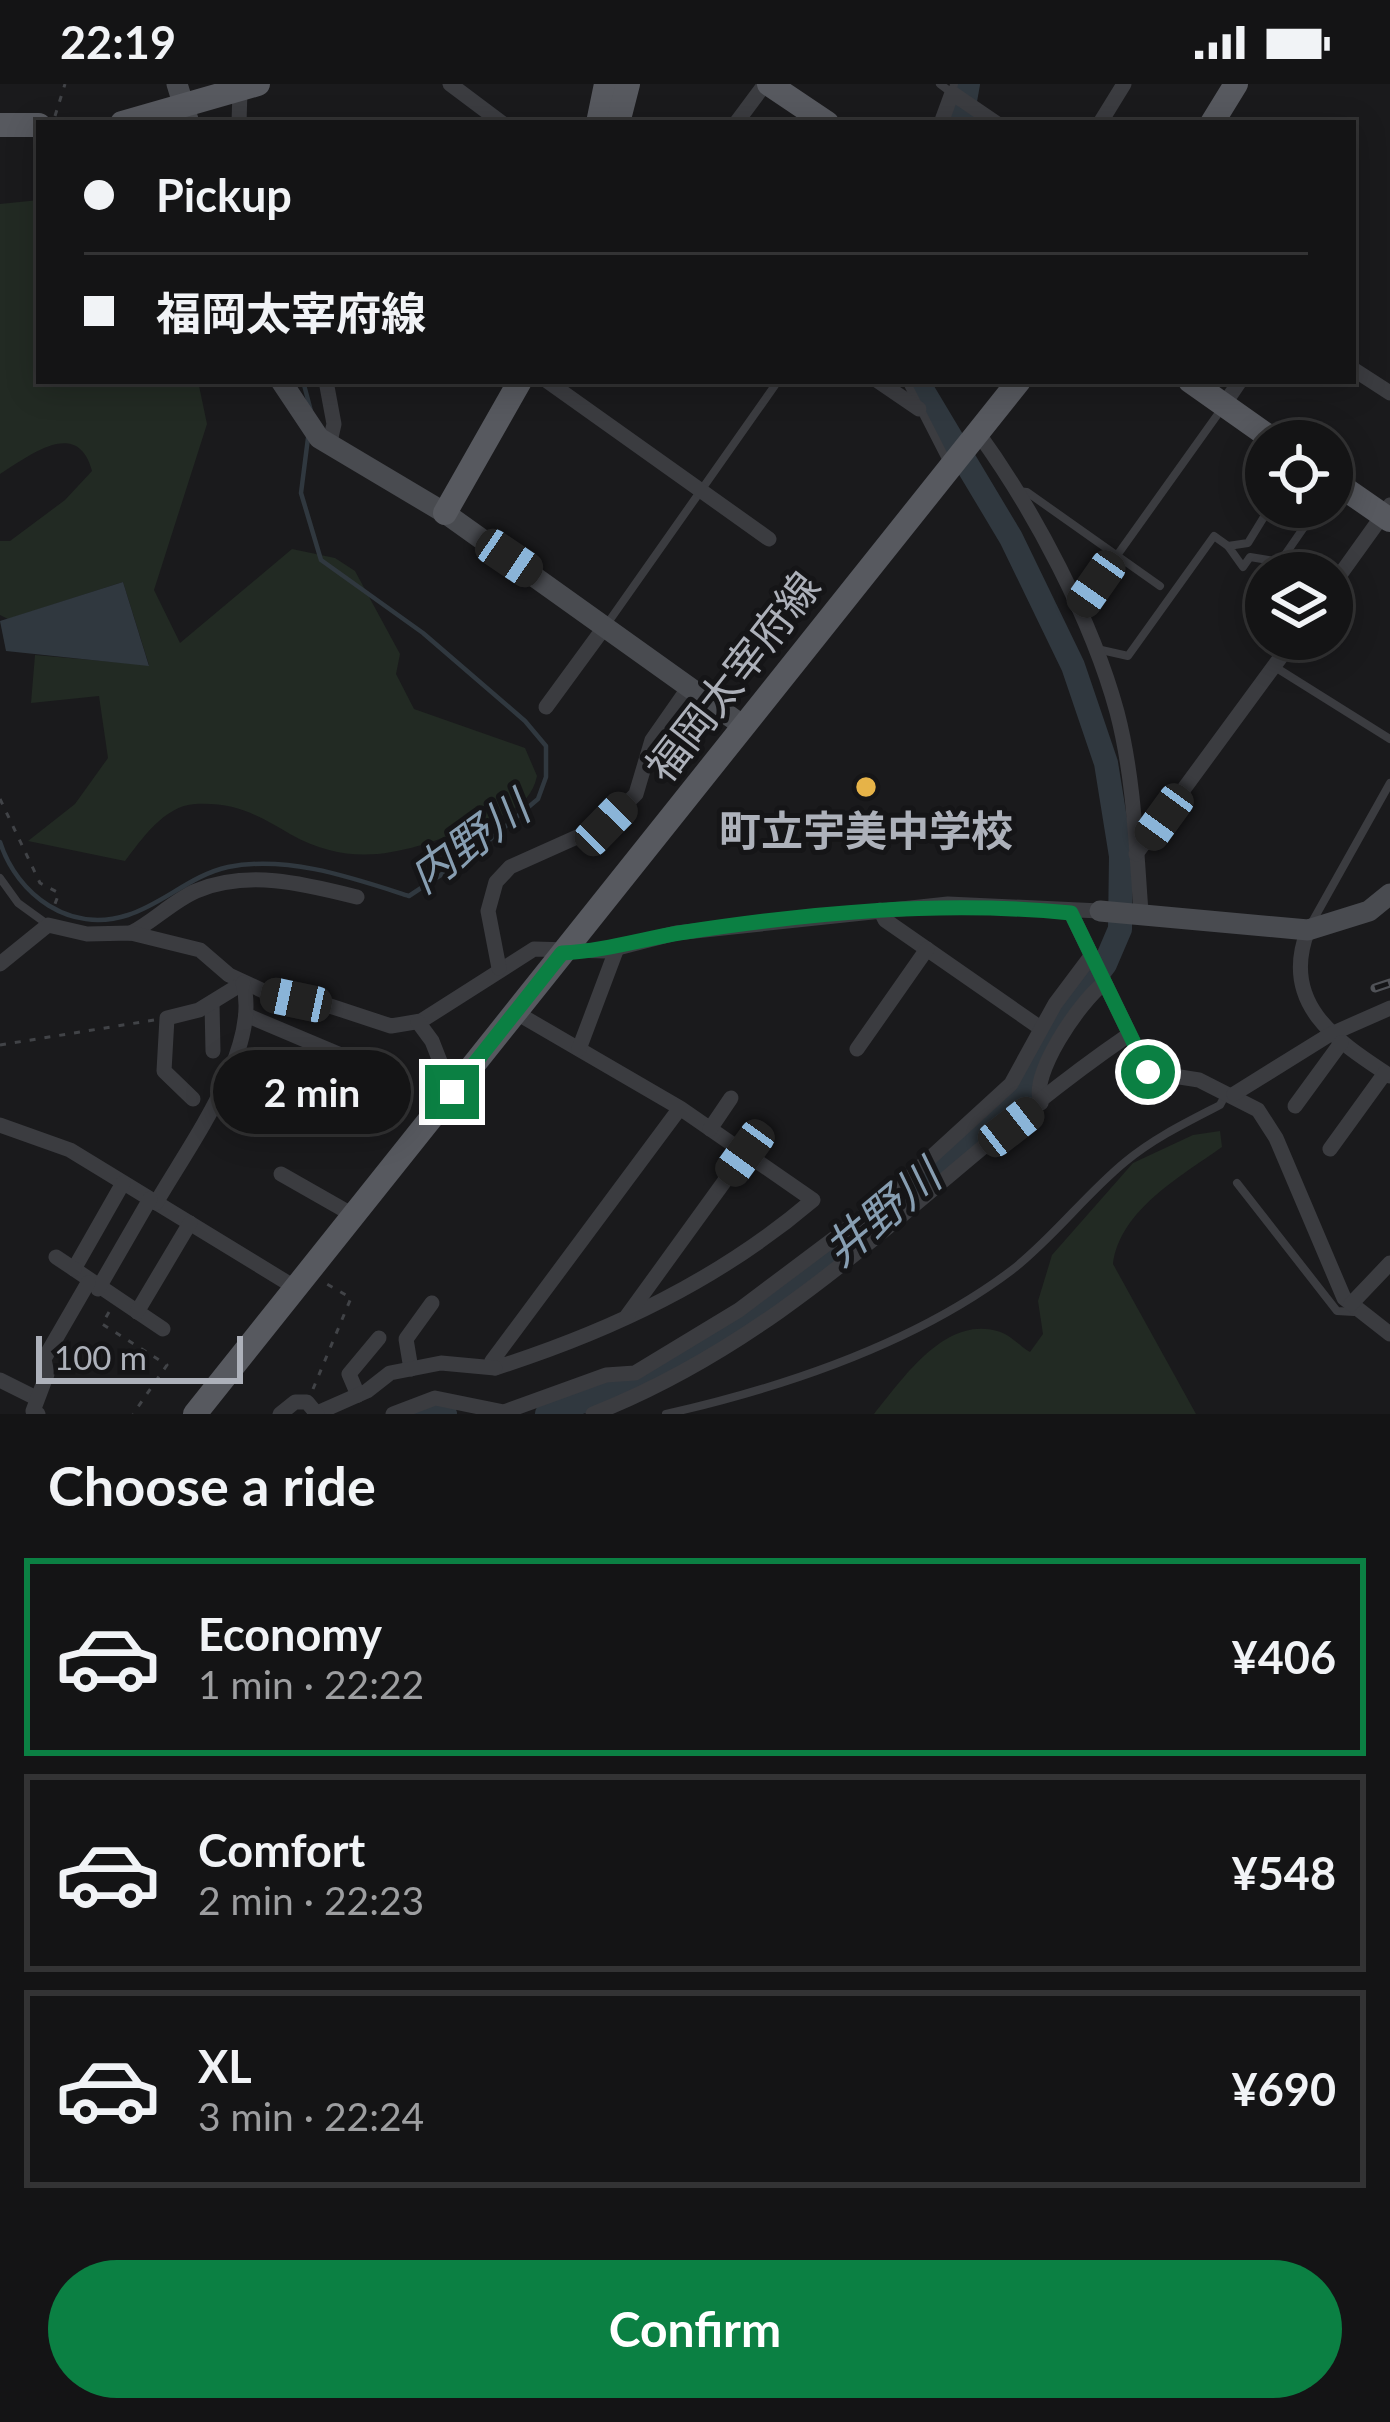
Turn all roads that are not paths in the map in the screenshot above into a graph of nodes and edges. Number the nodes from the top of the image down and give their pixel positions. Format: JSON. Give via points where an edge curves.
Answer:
{"nodes":[{"id":1,"x":450,"y":84,"type":"edge"},
{"id":2,"x":606,"y":84,"type":"edge"},
{"id":3,"x":628,"y":84,"type":"edge"},
{"id":4,"x":767,"y":84,"type":"edge"},
{"id":5,"x":1124,"y":84,"type":"edge"},
{"id":6,"x":1236,"y":84,"type":"edge"},
{"id":7,"x":245,"y":88,"type":"edge"},
{"id":8,"x":951,"y":89,"type":"edge"},
{"id":9,"x":188,"y":104,"type":"edge"},
{"id":10,"x":132,"y":120,"type":"edge"},
{"id":11,"x":240,"y":120,"type":"edge"},
{"id":12,"x":498,"y":120,"type":"edge"},
{"id":13,"x":599,"y":120,"type":"edge"},
{"id":14,"x":619,"y":120,"type":"edge"},
{"id":15,"x":738,"y":120,"type":"edge"},
{"id":16,"x":822,"y":120,"type":"edge"},
{"id":17,"x":942,"y":120,"type":"edge"},
{"id":18,"x":991,"y":120,"type":"edge"},
{"id":19,"x":1102,"y":120,"type":"edge"},
{"id":20,"x":1214,"y":120,"type":"edge"},
{"id":21,"x":0,"y":125,"type":"edge"},
{"id":22,"x":36,"y":125,"type":"edge"},
{"id":23,"x":1356,"y":371,"type":"edge"},
{"id":24,"x":282,"y":384,"type":"edge"},
{"id":25,"x":327,"y":384,"type":"edge"},
{"id":26,"x":508,"y":384,"type":"edge"},
{"id":27,"x":518,"y":384,"type":"edge"},
{"id":28,"x":553,"y":384,"type":"edge"},
{"id":29,"x":776,"y":384,"type":"edge"},
{"id":30,"x":882,"y":384,"type":"edge"},
{"id":31,"x":907,"y":384,"type":"edge"},
{"id":32,"x":1017,"y":384,"type":"edge"},
{"id":33,"x":1194,"y":384,"type":"edge"},
{"id":34,"x":1238,"y":384,"type":"edge"},
{"id":35,"x":1390,"y":393,"type":"edge"},
{"id":36,"x":1223,"y":406,"type":"junction"},
{"id":37,"x":919,"y":409,"type":"junction"},
{"id":38,"x":1245,"y":421,"type":"edge"},
{"id":39,"x":976,"y":436,"type":"junction"},
{"id":40,"x":324,"y":442,"type":"junction"},
{"id":41,"x":950,"y":467,"type":"junction"},
{"id":42,"x":1015,"y":491,"type":"junction"},
{"id":43,"x":702,"y":493,"type":"junction"},
{"id":44,"x":1353,"y":494,"type":"edge"},
{"id":45,"x":445,"y":513,"type":"junction"},
{"id":46,"x":1388,"y":514,"type":"edge"},
{"id":47,"x":1257,"y":528,"type":"edge"},
{"id":48,"x":1303,"y":528,"type":"edge"},
{"id":49,"x":769,"y":539,"type":"dead end"},
{"id":50,"x":1228,"y":546,"type":"junction"},
{"id":51,"x":1116,"y":556,"type":"junction"},
{"id":52,"x":1353,"y":559,"type":"edge"},
{"id":53,"x":1160,"y":586,"type":"dead end"},
{"id":54,"x":1076,"y":613,"type":"junction"},
{"id":55,"x":606,"y":625,"type":"junction"},
{"id":56,"x":1092,"y":647,"type":"junction"},
{"id":57,"x":1278,"y":660,"type":"edge"},
{"id":58,"x":1274,"y":666,"type":"junction"},
{"id":59,"x":689,"y":686,"type":"junction"},
{"id":60,"x":546,"y":707,"type":"dead end"},
{"id":61,"x":742,"y":725,"type":"junction"},
{"id":62,"x":1390,"y":740,"type":"edge"},
{"id":63,"x":1390,"y":783,"type":"edge"},
{"id":64,"x":1136,"y":854,"type":"junction"},
{"id":65,"x":0,"y":878,"type":"edge"},
{"id":66,"x":1390,"y":895,"type":"edge"},
{"id":67,"x":357,"y":897,"type":"dead end"},
{"id":68,"x":880,"y":910,"type":"junction"},
{"id":69,"x":1100,"y":911,"type":"joint"},
{"id":70,"x":1141,"y":912,"type":"junction"},
{"id":71,"x":1071,"y":913,"type":"junction"},
{"id":72,"x":48,"y":925,"type":"junction"},
{"id":73,"x":1308,"y":930,"type":"junction"},
{"id":74,"x":131,"y":933,"type":"junction"},
{"id":75,"x":617,"y":948,"type":"junction"},
{"id":76,"x":927,"y":949,"type":"junction"},
{"id":77,"x":562,"y":953,"type":"junction"},
{"id":78,"x":1091,"y":956,"type":"junction"},
{"id":79,"x":0,"y":964,"type":"edge"},
{"id":80,"x":499,"y":968,"type":"junction"},
{"id":81,"x":243,"y":982,"type":"junction"},
{"id":82,"x":1103,"y":984,"type":"junction"},
{"id":83,"x":212,"y":1004,"type":"junction"},
{"id":84,"x":1390,"y":1008,"type":"edge"},
{"id":85,"x":515,"y":1012,"type":"junction"},
{"id":86,"x":246,"y":1016,"type":"junction"},
{"id":87,"x":418,"y":1022,"type":"junction"},
{"id":88,"x":1039,"y":1027,"type":"dead end"},
{"id":89,"x":1127,"y":1036,"type":"junction"},
{"id":90,"x":1335,"y":1040,"type":"junction"},
{"id":91,"x":857,"y":1048,"type":"dead end"},
{"id":92,"x":579,"y":1049,"type":"junction"},
{"id":93,"x":213,"y":1051,"type":"dead end"},
{"id":94,"x":343,"y":1056,"type":"dead end"},
{"id":95,"x":1387,"y":1075,"type":"edge"},
{"id":96,"x":452,"y":1092,"type":"junction"},
{"id":97,"x":1230,"y":1094,"type":"junction"},
{"id":98,"x":731,"y":1098,"type":"dead end"},
{"id":99,"x":193,"y":1099,"type":"dead end"},
{"id":100,"x":1041,"y":1103,"type":"junction"},
{"id":101,"x":1295,"y":1106,"type":"dead end"},
{"id":102,"x":680,"y":1108,"type":"junction"},
{"id":103,"x":0,"y":1125,"type":"edge"},
{"id":104,"x":710,"y":1129,"type":"junction"},
{"id":105,"x":1330,"y":1149,"type":"dead end"},
{"id":106,"x":745,"y":1153,"type":"junction"},
{"id":107,"x":281,"y":1174,"type":"dead end"},
{"id":108,"x":123,"y":1183,"type":"junction"},
{"id":109,"x":1237,"y":1183,"type":"dead end"},
{"id":110,"x":153,"y":1201,"type":"junction"},
{"id":111,"x":353,"y":1215,"type":"junction"},
{"id":112,"x":190,"y":1223,"type":"junction"},
{"id":113,"x":56,"y":1257,"type":"dead end"},
{"id":114,"x":1390,"y":1263,"type":"edge"},
{"id":115,"x":74,"y":1270,"type":"junction"},
{"id":116,"x":302,"y":1280,"type":"junction"},
{"id":117,"x":93,"y":1286,"type":"junction"},
{"id":118,"x":432,"y":1303,"type":"dead end"},
{"id":119,"x":1356,"y":1308,"type":"junction"},
{"id":120,"x":137,"y":1312,"type":"junction"},
{"id":121,"x":626,"y":1318,"type":"junction"},
{"id":122,"x":163,"y":1329,"type":"dead end"},
{"id":123,"x":1390,"y":1334,"type":"edge"},
{"id":124,"x":379,"y":1338,"type":"dead end"},
{"id":125,"x":495,"y":1368,"type":"junction"},
{"id":126,"x":411,"y":1369,"type":"junction"},
{"id":127,"x":0,"y":1380,"type":"edge"},
{"id":128,"x":358,"y":1395,"type":"junction"},
{"id":129,"x":37,"y":1406,"type":"edge"},
{"id":130,"x":314,"y":1410,"type":"edge"},
{"id":131,"x":195,"y":1414,"type":"edge"},
{"id":132,"x":280,"y":1414,"type":"edge"},
{"id":133,"x":393,"y":1414,"type":"edge"},
{"id":134,"x":593,"y":1414,"type":"edge"},
{"id":135,"x":666,"y":1414,"type":"edge"}],
"edges":[{"from":1,"to":12,"type":"street"},
{"from":2,"to":13,"type":"main road"},
{"from":3,"to":14,"type":"main road"},
{"from":4,"to":15,"type":"street"},
{"from":4,"to":16,"type":"main road"},
{"from":5,"to":19,"type":"street"},
{"from":6,"to":20,"type":"main road"},
{"from":7,"to":9,"type":"main road"},
{"from":7,"to":11,"type":"street"},
{"from":8,"to":17,"type":"street"},
{"from":8,"to":18,"type":"street"},
{"from":9,"to":10,"type":"main road"},
{"from":21,"to":22,"type":"main road"},
{"from":23,"to":35,"type":"street"},
{"from":24,"to":40,"type":"street"},
{"from":25,"to":40,"type":"street","via":[[334,424]]},
{"from":26,"to":45,"type":"main road"},
{"from":27,"to":45,"type":"main road"},
{"from":28,"to":43,"type":"street"},
{"from":29,"to":43,"type":"lane"},
{"from":30,"to":37,"type":"street"},
{"from":31,"to":37,"type":"lane"},
{"from":32,"to":39,"type":"main road","name":"福岡太宰府線"},
{"from":33,"to":36,"type":"main road"},
{"from":34,"to":36,"type":"street"},
{"from":36,"to":38,"type":"main road"},
{"from":36,"to":51,"type":"lane"},
{"from":37,"to":41,"type":"lane"},
{"from":39,"to":41,"type":"main road","name":"福岡太宰府線"},
{"from":39,"to":42,"type":"street"},
{"from":40,"to":45,"type":"street"},
{"from":41,"to":61,"type":"main road","name":"福岡太宰府線"},
{"from":42,"to":51,"type":"lane"},
{"from":42,"to":54,"type":"street"},
{"from":43,"to":49,"type":"street"},
{"from":43,"to":55,"type":"lane"},
{"from":44,"to":46,"type":"main road"},
{"from":45,"to":55,"type":"street"},
{"from":46,"to":52,"type":"street"},
{"from":47,"to":50,"type":"lane","via":[[1247,543]]},
{"from":48,"to":50,"type":"lane","via":[[1280,562],[1250,557],[1243,567]]},
{"from":50,"to":56,"type":"lane","via":[[1214,536],[1128,656]]},
{"from":51,"to":53,"type":"lane"},
{"from":51,"to":54,"type":"lane"},
{"from":54,"to":56,"type":"street"},
{"from":55,"to":59,"type":"street"},
{"from":55,"to":60,"type":"street"},
{"from":56,"to":64,"type":"street","via":[[1116,711]]},
{"from":57,"to":58,"type":"street"},
{"from":58,"to":62,"type":"lane"},
{"from":58,"to":64,"type":"street"},
{"from":59,"to":61,"type":"street"},
{"from":59,"to":80,"type":"street","via":[[652,740],[636,794],[606,824],[510,867],[496,882],[488,911]]},
{"from":61,"to":77,"type":"main road","name":"福岡太宰府線"},
{"from":63,"to":73,"type":"lane"},
{"from":64,"to":70,"type":"street"},
{"from":65,"to":72,"type":"lane"},
{"from":66,"to":73,"type":"street","via":[[1369,911]]},
{"from":67,"to":74,"type":"street","via":[[283,880],[214,886]]},
{"from":68,"to":71,"type":"street","via":[[948,904]]},
{"from":68,"to":75,"type":"street"},
{"from":68,"to":76,"type":"street"},
{"from":69,"to":70,"type":"street"},
{"from":69,"to":71,"type":"street"},
{"from":70,"to":73,"type":"street"},
{"from":71,"to":78,"type":"street"},
{"from":72,"to":74,"type":"street"},
{"from":72,"to":79,"type":"street"},
{"from":73,"to":90,"type":"street","via":[[1301,979]]},
{"from":74,"to":81,"type":"street","via":[[200,950]]},
{"from":75,"to":77,"type":"street"},
{"from":75,"to":92,"type":"street"},
{"from":76,"to":88,"type":"street"},
{"from":76,"to":91,"type":"street"},
{"from":77,"to":80,"type":"street","via":[[534,949]]},
{"from":77,"to":85,"type":"main road","name":"福岡太宰府線"},
{"from":78,"to":82,"type":"street"},
{"from":78,"to":133,"type":"street","via":[[1002,1093],[880,1204],[740,1310],[635,1373],[504,1412],[435,1398]]},
{"from":80,"to":87,"type":"street"},
{"from":81,"to":83,"type":"street"},
{"from":81,"to":86,"type":"street"},
{"from":81,"to":87,"type":"street","via":[[375,1023]]},
{"from":82,"to":89,"type":"street"},
{"from":82,"to":100,"type":"street","via":[[1072,1019],[1039,1080]]},
{"from":83,"to":93,"type":"street"},
{"from":83,"to":99,"type":"street","via":[[167,1018],[164,1071]]},
{"from":84,"to":90,"type":"street"},
{"from":85,"to":92,"type":"street"},
{"from":85,"to":96,"type":"main road","name":"福岡太宰府線"},
{"from":86,"to":94,"type":"street"},
{"from":86,"to":110,"type":"street","via":[[220,1093]]},
{"from":87,"to":96,"type":"street"},
{"from":89,"to":97,"type":"street","via":[[1148,1072]]},
{"from":89,"to":100,"type":"street"},
{"from":90,"to":95,"type":"street"},
{"from":90,"to":97,"type":"street"},
{"from":90,"to":101,"type":"street"},
{"from":92,"to":102,"type":"street"},
{"from":95,"to":105,"type":"street"},
{"from":96,"to":111,"type":"main road","name":"福岡太宰府線"},
{"from":97,"to":119,"type":"street","via":[[1258,1110],[1276,1138],[1330,1273]]},
{"from":97,"to":135,"type":"lane","via":[[1126,1161],[985,1289],[872,1348]]},
{"from":98,"to":104,"type":"street"},
{"from":100,"to":134,"type":"street","via":[[737,1345]]},
{"from":102,"to":104,"type":"street"},
{"from":102,"to":125,"type":"street","via":[[492,1361]]},
{"from":103,"to":108,"type":"street","via":[[70,1150]]},
{"from":104,"to":106,"type":"street"},
{"from":106,"to":121,"type":"street"},
{"from":106,"to":121,"type":"street","via":[[813,1200],[716,1274]]},
{"from":107,"to":111,"type":"street"},
{"from":108,"to":110,"type":"street"},
{"from":108,"to":115,"type":"street"},
{"from":109,"to":119,"type":"lane","via":[[1337,1311]]},
{"from":110,"to":112,"type":"street"},
{"from":110,"to":117,"type":"street"},
{"from":111,"to":116,"type":"main road","name":"福岡太宰府線"},
{"from":112,"to":116,"type":"street"},
{"from":112,"to":120,"type":"street"},
{"from":113,"to":115,"type":"street"},
{"from":114,"to":119,"type":"street"},
{"from":115,"to":117,"type":"street"},
{"from":116,"to":131,"type":"main road","name":"福岡太宰府線"},
{"from":117,"to":120,"type":"street"},
{"from":117,"to":129,"type":"street","via":[[44,1360]]},
{"from":118,"to":126,"type":"street","via":[[406,1339]]},
{"from":119,"to":123,"type":"street"},
{"from":120,"to":122,"type":"street"},
{"from":121,"to":125,"type":"street"},
{"from":124,"to":128,"type":"street","via":[[349,1375]]},
{"from":125,"to":126,"type":"street"},
{"from":126,"to":128,"type":"street"},
{"from":127,"to":129,"type":"street"},
{"from":128,"to":130,"type":"street"},
{"from":130,"to":132,"type":"street","via":[[296,1402]]}]}
